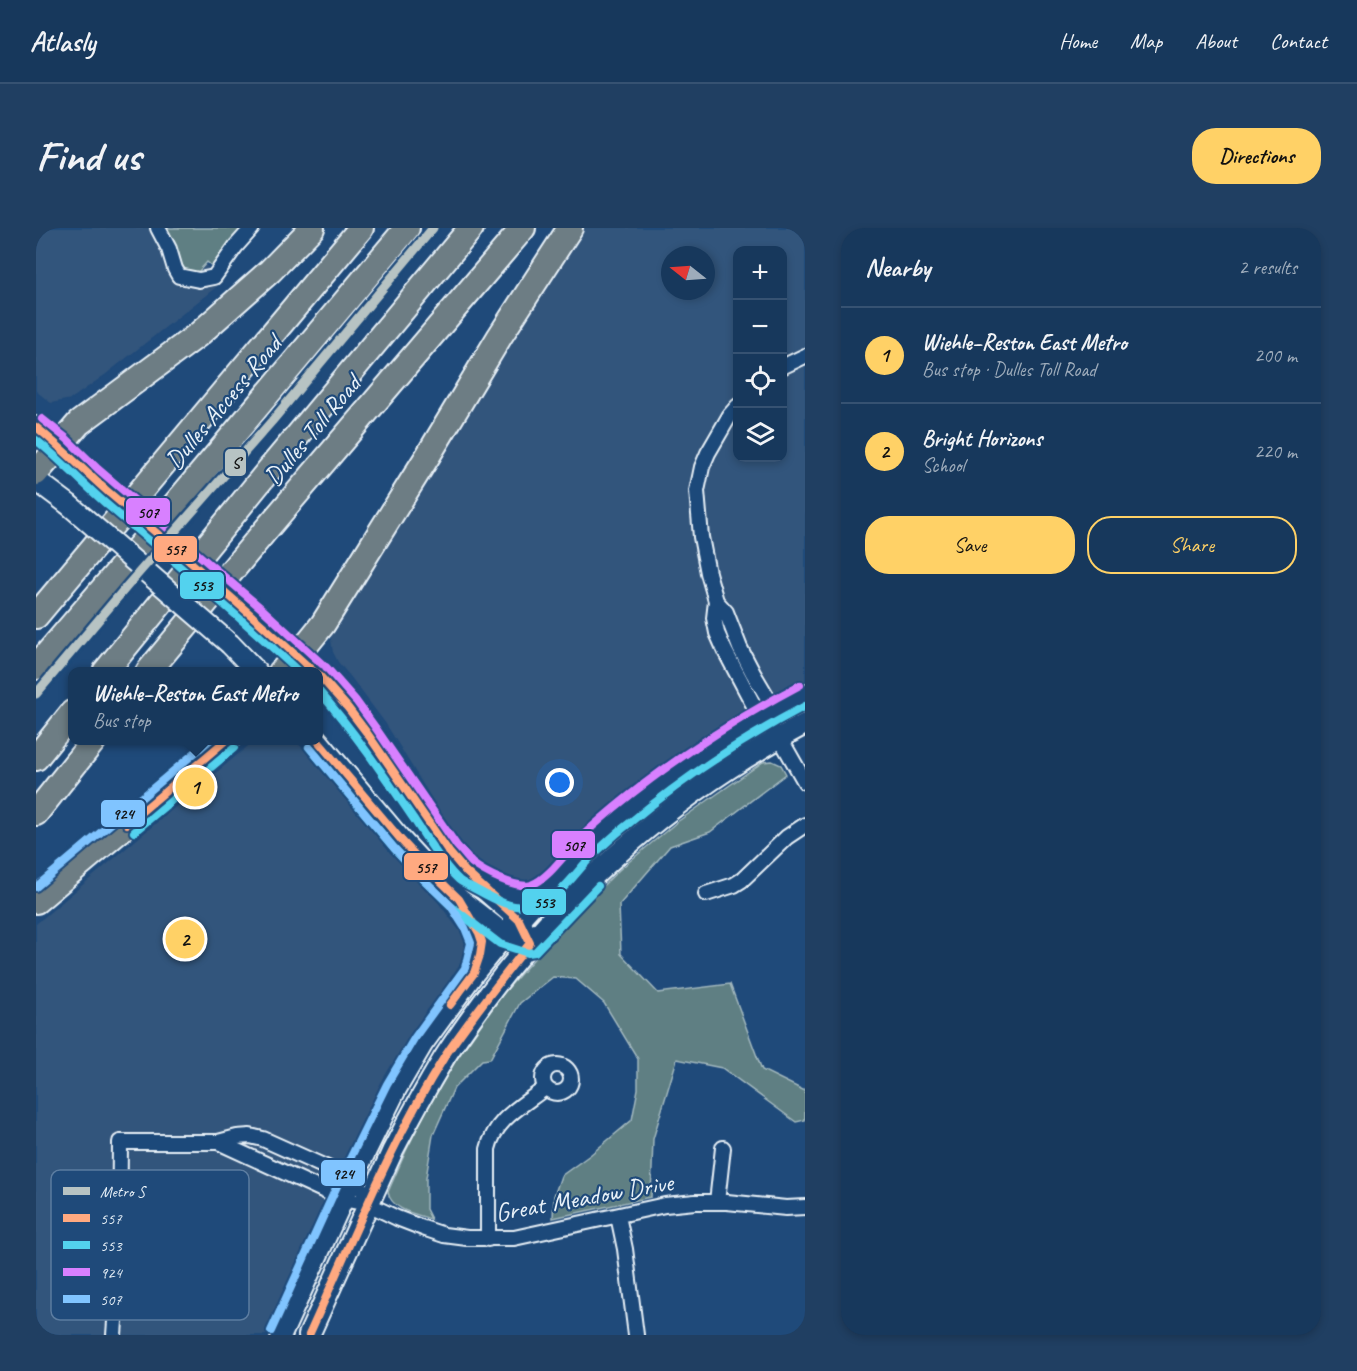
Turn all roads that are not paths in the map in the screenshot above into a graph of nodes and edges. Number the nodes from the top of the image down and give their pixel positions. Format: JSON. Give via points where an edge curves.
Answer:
{"nodes":[{"id":1,"x":158,"y":228,"type":"edge"},
{"id":2,"x":252,"y":228,"type":"edge"},
{"id":3,"x":312,"y":228,"type":"edge"},
{"id":4,"x":361,"y":228,"type":"edge"},
{"id":5,"x":407,"y":228,"type":"edge"},
{"id":6,"x":471,"y":228,"type":"edge"},
{"id":7,"x":523,"y":228,"type":"edge"},
{"id":8,"x":570,"y":228,"type":"edge"},
{"id":9,"x":805,"y":356,"type":"edge"},
{"id":10,"x":787,"y":365,"type":"edge"},
{"id":11,"x":736,"y":408,"type":"edge"},
{"id":12,"x":36,"y":427,"type":"edge"},
{"id":13,"x":59,"y":445,"type":"junction"},
{"id":14,"x":36,"y":473,"type":"edge"},
{"id":15,"x":36,"y":480,"type":"edge"},
{"id":16,"x":36,"y":616,"type":"edge"},
{"id":17,"x":36,"y":667,"type":"edge"},
{"id":18,"x":109,"y":667,"type":"edge"},
{"id":19,"x":152,"y":667,"type":"edge"},
{"id":20,"x":252,"y":667,"type":"edge"},
{"id":21,"x":302,"y":667,"type":"edge"},
{"id":22,"x":303,"y":667,"type":"edge"},
{"id":23,"x":323,"y":686,"type":"edge"},
{"id":24,"x":805,"y":694,"type":"edge"},
{"id":25,"x":768,"y":715,"type":"junction"},
{"id":26,"x":68,"y":718,"type":"edge"},
{"id":27,"x":805,"y":724,"type":"edge"},
{"id":28,"x":780,"y":738,"type":"junction"},
{"id":29,"x":91,"y":745,"type":"edge"},
{"id":30,"x":198,"y":745,"type":"edge"},
{"id":31,"x":222,"y":745,"type":"edge"},
{"id":32,"x":320,"y":745,"type":"edge"},
{"id":33,"x":36,"y":758,"type":"edge"},
{"id":34,"x":805,"y":782,"type":"edge"},
{"id":35,"x":36,"y":813,"type":"edge"},
{"id":36,"x":805,"y":825,"type":"edge"},
{"id":37,"x":466,"y":872,"type":"junction"},
{"id":38,"x":36,"y":884,"type":"edge"},
{"id":39,"x":549,"y":887,"type":"junction"},
{"id":40,"x":706,"y":894,"type":"dead end"},
{"id":41,"x":459,"y":899,"type":"junction"},
{"id":42,"x":36,"y":901,"type":"edge"},
{"id":43,"x":519,"y":920,"type":"junction"},
{"id":44,"x":506,"y":935,"type":"junction"},
{"id":45,"x":530,"y":943,"type":"junction"},
{"id":46,"x":474,"y":973,"type":"junction"},
{"id":47,"x":545,"y":1088,"type":"dead end"},
{"id":48,"x":218,"y":1142,"type":"junction"},
{"id":49,"x":723,"y":1148,"type":"dead end"},
{"id":50,"x":120,"y":1170,"type":"edge"},
{"id":51,"x":352,"y":1179,"type":"junction"},
{"id":52,"x":342,"y":1199,"type":"junction"},
{"id":53,"x":717,"y":1202,"type":"junction"},
{"id":54,"x":369,"y":1204,"type":"junction"},
{"id":55,"x":805,"y":1207,"type":"edge"},
{"id":56,"x":618,"y":1216,"type":"junction"},
{"id":57,"x":488,"y":1239,"type":"junction"},
{"id":58,"x":115,"y":1320,"type":"edge"},
{"id":59,"x":114,"y":1335,"type":"edge"},
{"id":60,"x":281,"y":1335,"type":"edge"},
{"id":61,"x":309,"y":1335,"type":"edge"},
{"id":62,"x":636,"y":1335,"type":"edge"}],
"edges":[{"from":1,"to":2,"type":"street","via":[[179,276],[199,280],[214,277]]},
{"from":3,"to":13,"type":"highway","via":[[199,334],[79,423]]},
{"from":4,"to":16,"type":"highway"},
{"from":5,"to":17,"type":"highway","name":"Dulles Access Road"},
{"from":6,"to":18,"type":"highway"},
{"from":7,"to":19,"type":"highway","name":"Dulles Toll Road"},
{"from":8,"to":22,"type":"highway","via":[[323,624]]},
{"from":9,"to":10,"type":"street"},
{"from":11,"to":25,"type":"street","via":[[702,467],[697,491],[701,537],[716,602],[717,633],[733,667]]},
{"from":12,"to":13,"type":"main road"},
{"from":13,"to":14,"type":"highway"},
{"from":13,"to":21,"type":"main road","bridge":true,"via":[[254,616]]},
{"from":15,"to":20,"type":"main road","bridge":true},
{"from":23,"to":37,"type":"main road","via":[[348,708]]},
{"from":24,"to":25,"type":"main road"},
{"from":25,"to":28,"type":"street"},
{"from":25,"to":39,"type":"main road","via":[[657,787],[585,848]]},
{"from":26,"to":33,"type":"highway"},
{"from":27,"to":28,"type":"main road"},
{"from":28,"to":34,"type":"street"},
{"from":28,"to":45,"type":"main road","via":[[729,768],[664,815],[591,879]]},
{"from":29,"to":35,"type":"highway"},
{"from":30,"to":38,"type":"highway"},
{"from":31,"to":42,"type":"highway"},
{"from":32,"to":41,"type":"main road","via":[[402,841]]},
{"from":36,"to":40,"type":"street","via":[[742,880]]},
{"from":37,"to":39,"type":"main road","via":[[516,896],[533,895]]},
{"from":37,"to":43,"type":"main road"},
{"from":39,"to":43,"type":"main road"},
{"from":41,"to":44,"type":"main road"},
{"from":41,"to":46,"type":"main road","via":[[482,942]]},
{"from":43,"to":44,"type":"main road"},
{"from":43,"to":45,"type":"main road"},
{"from":44,"to":45,"type":"main road"},
{"from":44,"to":46,"type":"main road"},
{"from":45,"to":54,"type":"main road","via":[[445,1057],[393,1149]]},
{"from":46,"to":51,"type":"main road","via":[[423,1043]]},
{"from":47,"to":57,"type":"street","via":[[503,1120],[491,1139]]},
{"from":48,"to":50,"type":"street","via":[[120,1142]]},
{"from":48,"to":51,"type":"street","via":[[250,1136]]},
{"from":48,"to":52,"type":"street","name":"Great Meadow Drive"},
{"from":49,"to":53,"type":"street"},
{"from":51,"to":52,"type":"main road"},
{"from":51,"to":54,"type":"street"},
{"from":52,"to":54,"type":"street","name":"Great Meadow Drive"},
{"from":52,"to":60,"type":"main road"},
{"from":53,"to":55,"type":"street","name":"Great Meadow Drive"},
{"from":53,"to":56,"type":"street","name":"Great Meadow Drive","via":[[665,1205]]},
{"from":54,"to":57,"type":"street","name":"Great Meadow Drive","via":[[444,1235]]},
{"from":54,"to":61,"type":"main road"},
{"from":56,"to":57,"type":"street","name":"Great Meadow Drive","via":[[540,1234]]},
{"from":56,"to":62,"type":"street"},
{"from":58,"to":59,"type":"street"}]}
